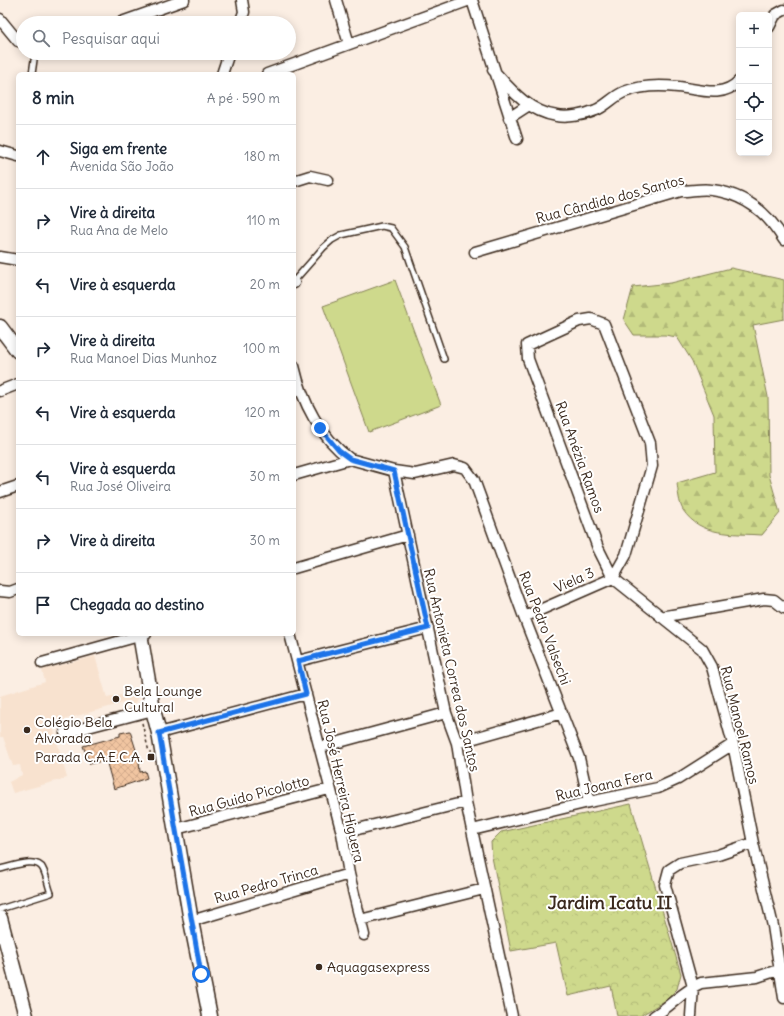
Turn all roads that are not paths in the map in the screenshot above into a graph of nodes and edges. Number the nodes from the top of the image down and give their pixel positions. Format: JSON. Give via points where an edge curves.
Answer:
{"nodes":[{"id":1,"x":184,"y":0,"type":"edge"},
{"id":2,"x":242,"y":0,"type":"edge"},
{"id":3,"x":336,"y":0,"type":"edge"},
{"id":4,"x":471,"y":0,"type":"edge"},
{"id":5,"x":162,"y":3,"type":"edge"},
{"id":6,"x":784,"y":10,"type":"edge"},
{"id":7,"x":134,"y":16,"type":"edge"},
{"id":8,"x":243,"y":16,"type":"edge"},
{"id":9,"x":0,"y":19,"type":"edge"},
{"id":10,"x":772,"y":21,"type":"edge"},
{"id":11,"x":16,"y":39,"type":"edge"},
{"id":12,"x":349,"y":44,"type":"junction"},
{"id":13,"x":34,"y":60,"type":"edge"},
{"id":14,"x":227,"y":60,"type":"edge"},
{"id":15,"x":493,"y":70,"type":"junction"},
{"id":16,"x":32,"y":72,"type":"edge"},
{"id":17,"x":223,"y":72,"type":"edge"},
{"id":18,"x":272,"y":72,"type":"edge"},
{"id":19,"x":736,"y":84,"type":"edge"},
{"id":20,"x":529,"y":105,"type":"junction"},
{"id":21,"x":509,"y":118,"type":"junction"},
{"id":22,"x":517,"y":139,"type":"dead end"},
{"id":23,"x":0,"y":151,"type":"edge"},
{"id":24,"x":16,"y":155,"type":"edge"},
{"id":25,"x":296,"y":180,"type":"edge"},
{"id":26,"x":328,"y":180,"type":"dead end"},
{"id":27,"x":784,"y":240,"type":"edge"},
{"id":28,"x":474,"y":252,"type":"dead end"},
{"id":29,"x":0,"y":257,"type":"edge"},
{"id":30,"x":16,"y":260,"type":"edge"},
{"id":31,"x":296,"y":280,"type":"edge"},
{"id":32,"x":0,"y":327,"type":"edge"},
{"id":33,"x":16,"y":348,"type":"edge"},
{"id":34,"x":444,"y":359,"type":"dead end"},
{"id":35,"x":296,"y":375,"type":"edge"},
{"id":36,"x":16,"y":385,"type":"edge"},
{"id":37,"x":0,"y":391,"type":"edge"},
{"id":38,"x":350,"y":459,"type":"junction"},
{"id":39,"x":394,"y":471,"type":"junction"},
{"id":40,"x":296,"y":474,"type":"edge"},
{"id":41,"x":16,"y":487,"type":"edge"},
{"id":42,"x":0,"y":492,"type":"edge"},
{"id":43,"x":408,"y":535,"type":"junction"},
{"id":44,"x":296,"y":567,"type":"edge"},
{"id":45,"x":613,"y":578,"type":"junction"},
{"id":46,"x":16,"y":590,"type":"edge"},
{"id":47,"x":0,"y":591,"type":"edge"},
{"id":48,"x":784,"y":608,"type":"edge"},
{"id":49,"x":524,"y":617,"type":"junction"},
{"id":50,"x":661,"y":617,"type":"junction"},
{"id":51,"x":428,"y":628,"type":"junction"},
{"id":52,"x":138,"y":636,"type":"edge"},
{"id":53,"x":142,"y":636,"type":"edge"},
{"id":54,"x":291,"y":636,"type":"edge"},
{"id":55,"x":298,"y":661,"type":"junction"},
{"id":56,"x":42,"y":662,"type":"dead end"},
{"id":57,"x":306,"y":694,"type":"junction"},
{"id":58,"x":146,"y":712,"type":"junction"},
{"id":59,"x":446,"y":713,"type":"junction"},
{"id":60,"x":562,"y":713,"type":"junction"},
{"id":61,"x":65,"y":733,"type":"dead end"},
{"id":62,"x":159,"y":733,"type":"junction"},
{"id":63,"x":457,"y":743,"type":"junction"},
{"id":64,"x":733,"y":744,"type":"junction"},
{"id":65,"x":320,"y":747,"type":"junction"},
{"id":66,"x":330,"y":789,"type":"junction"},
{"id":67,"x":466,"y":802,"type":"junction"},
{"id":68,"x":589,"y":802,"type":"junction"},
{"id":69,"x":176,"y":829,"type":"junction"},
{"id":70,"x":472,"y":830,"type":"junction"},
{"id":71,"x":342,"y":833,"type":"junction"},
{"id":72,"x":753,"y":842,"type":"junction"},
{"id":73,"x":0,"y":869,"type":"edge"},
{"id":74,"x":349,"y":874,"type":"junction"},
{"id":75,"x":484,"y":889,"type":"junction"},
{"id":76,"x":0,"y":909,"type":"edge"},
{"id":77,"x":0,"y":918,"type":"edge"},
{"id":78,"x":360,"y":920,"type":"junction"},
{"id":79,"x":191,"y":921,"type":"junction"},
{"id":80,"x":364,"y":935,"type":"dead end"},
{"id":81,"x":782,"y":969,"type":"edge"},
{"id":82,"x":693,"y":987,"type":"junction"},
{"id":83,"x":784,"y":998,"type":"edge"},
{"id":84,"x":26,"y":1016,"type":"edge"},
{"id":85,"x":210,"y":1016,"type":"edge"},
{"id":86,"x":512,"y":1016,"type":"edge"},
{"id":87,"x":654,"y":1016,"type":"edge"},
{"id":88,"x":691,"y":1016,"type":"edge"}],
"edges":[{"from":1,"to":5,"type":"street"},
{"from":2,"to":8,"type":"street"},
{"from":3,"to":12,"type":"street"},
{"from":4,"to":12,"type":"street"},
{"from":4,"to":15,"type":"street"},
{"from":5,"to":7,"type":"street"},
{"from":6,"to":10,"type":"street","via":[[775,15]]},
{"from":9,"to":11,"type":"street"},
{"from":12,"to":18,"type":"street"},
{"from":13,"to":16,"type":"lane"},
{"from":14,"to":17,"type":"street"},
{"from":15,"to":20,"type":"street","via":[[512,92]]},
{"from":15,"to":21,"type":"street"},
{"from":19,"to":20,"type":"street","via":[[723,91],[712,92],[650,85],[623,92],[596,110],[579,115],[556,116]]},
{"from":20,"to":21,"type":"street"},
{"from":21,"to":22,"type":"street"},
{"from":23,"to":24,"type":"street"},
{"from":25,"to":26,"type":"street","via":[[310,176]]},
{"from":27,"to":28,"type":"street","name":"Rua Cândido dos Santos","via":[[776,226],[752,204],[735,195],[711,189],[681,192]]},
{"from":29,"to":30,"type":"street"},
{"from":31,"to":34,"type":"lane","via":[[323,248],[336,238],[382,226],[392,228],[405,247]]},
{"from":32,"to":33,"type":"main road"},
{"from":35,"to":38,"type":"street","via":[[308,408],[320,428],[339,451]]},
{"from":36,"to":37,"type":"street"},
{"from":38,"to":39,"type":"street"},
{"from":38,"to":40,"type":"street"},
{"from":39,"to":43,"type":"street","name":"Rua Antonieta Correa dos Santos"},
{"from":39,"to":49,"type":"street","name":"Rua Pedro Valsechi","via":[[415,474],[454,465],[465,468],[474,480]]},
{"from":41,"to":42,"type":"street"},
{"from":43,"to":44,"type":"street"},
{"from":43,"to":51,"type":"street","name":"Rua Antonieta Correa dos Santos"},
{"from":45,"to":45,"type":"street","name":"Rua Anézia Ramos","via":[[626,555],[652,466],[650,443],[604,324],[591,319],[579,321],[528,344],[528,359],[598,548]]},
{"from":45,"to":49,"type":"street","name":"Viela 3"},
{"from":45,"to":50,"type":"street","name":"Rua Manoel Ramos"},
{"from":46,"to":47,"type":"street"},
{"from":48,"to":50,"type":"street","via":[[774,600],[764,599]]},
{"from":49,"to":60,"type":"street","name":"Rua Pedro Valsechi"},
{"from":50,"to":64,"type":"street","name":"Rua Manoel Ramos","via":[[702,650],[712,667]]},
{"from":51,"to":55,"type":"street"},
{"from":51,"to":59,"type":"street","name":"Rua Antonieta Correa dos Santos"},
{"from":52,"to":56,"type":"street"},
{"from":53,"to":58,"type":"main road"},
{"from":54,"to":55,"type":"street","name":"Rua José Herreira Higuera"},
{"from":55,"to":57,"type":"street","name":"Rua José Herreira Higuera"},
{"from":57,"to":62,"type":"street"},
{"from":57,"to":65,"type":"street","name":"Rua José Herreira Higuera"},
{"from":58,"to":61,"type":"street"},
{"from":58,"to":62,"type":"main road"},
{"from":59,"to":63,"type":"street","name":"Rua Antonieta Correa dos Santos"},
{"from":59,"to":65,"type":"street"},
{"from":60,"to":63,"type":"street"},
{"from":60,"to":68,"type":"street","name":"Rua Pedro Valsechi","via":[[580,758]]},
{"from":62,"to":69,"type":"main road"},
{"from":63,"to":67,"type":"street","name":"Rua Antonieta Correa dos Santos"},
{"from":64,"to":68,"type":"street","name":"Rua Joana Fera","via":[[678,779],[658,788]]},
{"from":64,"to":72,"type":"street","name":"Rua Manoel Ramos"},
{"from":65,"to":66,"type":"street","name":"Rua José Herreira Higuera"},
{"from":66,"to":69,"type":"street","name":"Rua Guido Picolotto"},
{"from":66,"to":71,"type":"street","name":"Rua José Herreira Higuera"},
{"from":67,"to":70,"type":"street","name":"Rua Antonieta Correa dos Santos"},
{"from":67,"to":71,"type":"street"},
{"from":68,"to":70,"type":"street","name":"Rua Joana Fera"},
{"from":69,"to":79,"type":"main road"},
{"from":70,"to":75,"type":"street","name":"Rua Antonieta Correa dos Santos"},
{"from":71,"to":74,"type":"street","name":"Rua José Herreira Higuera"},
{"from":72,"to":81,"type":"street","name":"Rua Manoel Ramos"},
{"from":72,"to":82,"type":"street","via":[[718,855],[680,863],[669,870],[665,885]]},
{"from":73,"to":76,"type":"lane","via":[[39,864],[43,868],[51,894]]},
{"from":74,"to":78,"type":"street","name":"Rua José Herreira Higuera"},
{"from":74,"to":79,"type":"street","name":"Rua Pedro Trinca"},
{"from":75,"to":78,"type":"street"},
{"from":75,"to":86,"type":"street","name":"Rua Antonieta Correa dos Santos"},
{"from":77,"to":84,"type":"main road"},
{"from":78,"to":80,"type":"street","name":"Rua José Herreira Higuera"},
{"from":79,"to":85,"type":"main road"},
{"from":81,"to":82,"type":"street","via":[[757,977],[712,981]]},
{"from":81,"to":83,"type":"street","name":"Rua Manoel Ramos"},
{"from":82,"to":87,"type":"street"},
{"from":82,"to":88,"type":"street"}]}
